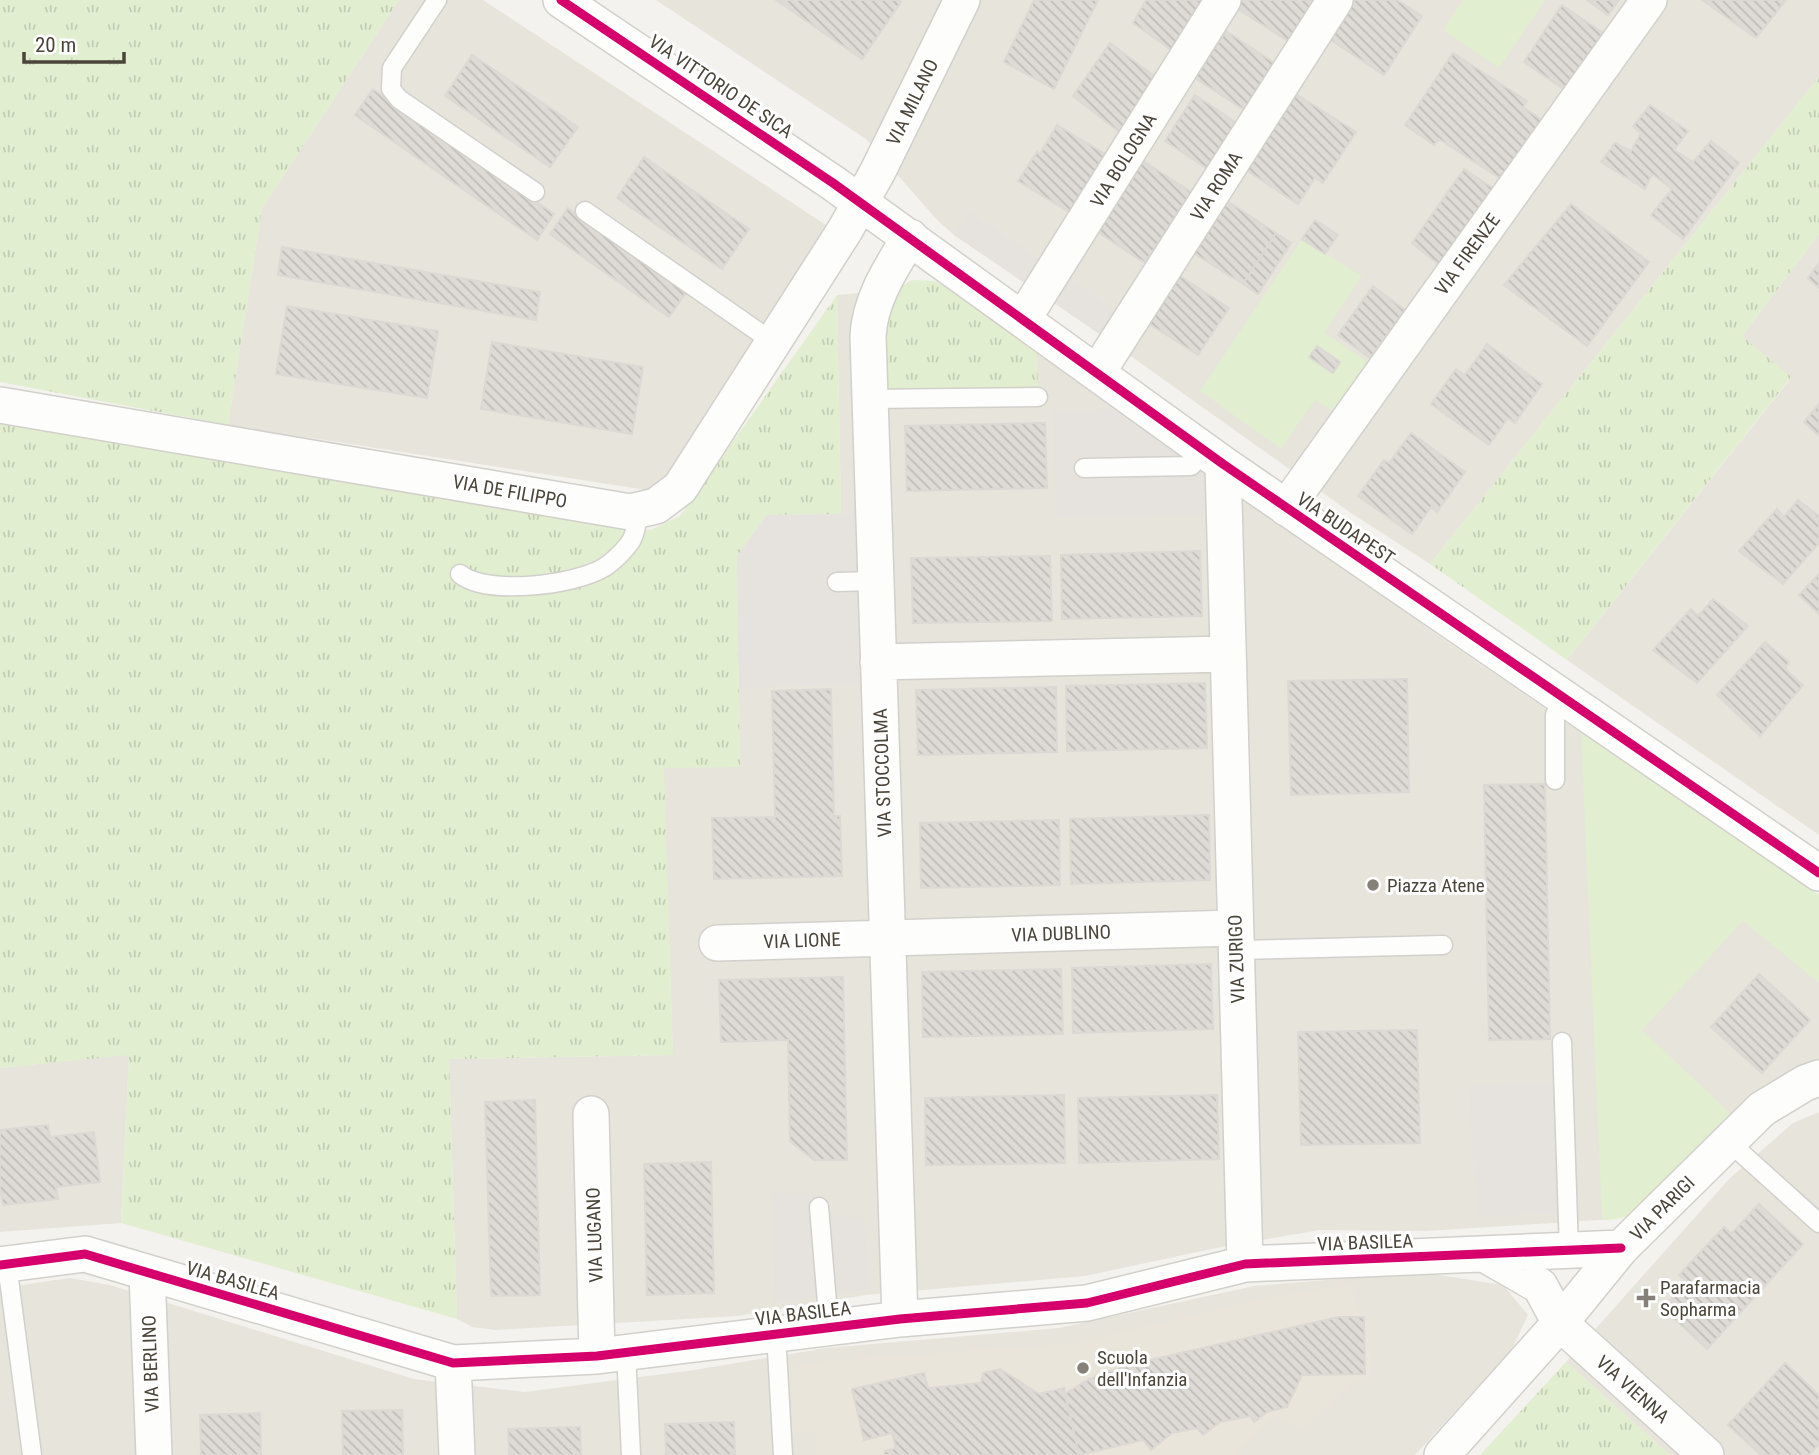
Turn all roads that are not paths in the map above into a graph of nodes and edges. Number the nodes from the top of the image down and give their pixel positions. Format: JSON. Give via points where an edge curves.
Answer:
{"nodes":[{"id":1,"x":437,"y":0,"type":"edge"},
{"id":2,"x":561,"y":0,"type":"edge"},
{"id":3,"x":962,"y":0,"type":"edge"},
{"id":4,"x":1223,"y":0,"type":"edge"},
{"id":5,"x":1335,"y":0,"type":"edge"},
{"id":6,"x":1649,"y":0,"type":"edge"},
{"id":7,"x":535,"y":192,"type":"dead end"},
{"id":8,"x":860,"y":202,"type":"junction"},
{"id":9,"x":584,"y":211,"type":"dead end"},
{"id":10,"x":910,"y":237,"type":"junction"},
{"id":11,"x":1023,"y":319,"type":"junction"},
{"id":12,"x":773,"y":342,"type":"junction"},
{"id":13,"x":1097,"y":373,"type":"junction"},
{"id":14,"x":1038,"y":397,"type":"dead end"},
{"id":15,"x":869,"y":399,"type":"junction"},
{"id":16,"x":0,"y":405,"type":"edge"},
{"id":17,"x":1214,"y":458,"type":"junction"},
{"id":18,"x":1084,"y":468,"type":"dead end"},
{"id":19,"x":1286,"y":508,"type":"junction"},
{"id":20,"x":640,"y":510,"type":"junction"},
{"id":21,"x":460,"y":574,"type":"dead end"},
{"id":22,"x":875,"y":581,"type":"junction"},
{"id":23,"x":837,"y":582,"type":"dead end"},
{"id":24,"x":1228,"y":654,"type":"junction"},
{"id":25,"x":878,"y":662,"type":"junction"},
{"id":26,"x":1563,"y":698,"type":"junction"},
{"id":27,"x":1555,"y":780,"type":"dead end"},
{"id":28,"x":1819,"y":873,"type":"edge"},
{"id":29,"x":887,"y":938,"type":"junction"},
{"id":30,"x":1236,"y":939,"type":"junction"},
{"id":31,"x":718,"y":943,"type":"dead end"},
{"id":32,"x":1443,"y":946,"type":"dead end"},
{"id":33,"x":1562,"y":1042,"type":"dead end"},
{"id":34,"x":1819,"y":1077,"type":"edge"},
{"id":35,"x":591,"y":1114,"type":"dead end"},
{"id":36,"x":1729,"y":1142,"type":"junction"},
{"id":37,"x":819,"y":1207,"type":"dead end"},
{"id":38,"x":1819,"y":1223,"type":"edge"},
{"id":39,"x":1622,"y":1248,"type":"junction"},
{"id":40,"x":1569,"y":1251,"type":"junction"},
{"id":41,"x":1486,"y":1255,"type":"junction"},
{"id":42,"x":1245,"y":1264,"type":"junction"},
{"id":43,"x":3,"y":1265,"type":"edge"},
{"id":44,"x":146,"y":1273,"type":"junction"},
{"id":45,"x":900,"y":1319,"type":"junction"},
{"id":46,"x":1560,"y":1323,"type":"junction"},
{"id":47,"x":829,"y":1327,"type":"junction"},
{"id":48,"x":776,"y":1333,"type":"junction"},
{"id":49,"x":612,"y":1354,"type":"junction"},
{"id":50,"x":453,"y":1363,"type":"junction"},
{"id":51,"x":32,"y":1455,"type":"edge"},
{"id":52,"x":154,"y":1455,"type":"edge"},
{"id":53,"x":457,"y":1455,"type":"edge"},
{"id":54,"x":631,"y":1455,"type":"edge"},
{"id":55,"x":783,"y":1455,"type":"edge"},
{"id":56,"x":1442,"y":1455,"type":"edge"},
{"id":57,"x":1706,"y":1455,"type":"edge"}],
"edges":[{"from":1,"to":7,"type":"lane","via":[[392,68],[391,89],[399,100]]},
{"from":2,"to":8,"type":"street","name":"VIA VITTORIO DE SICA"},
{"from":3,"to":8,"type":"street","name":"VIA MILANO"},
{"from":4,"to":11,"type":"street","name":"VIA BOLOGNA"},
{"from":5,"to":13,"type":"street","name":"VIA ROMA"},
{"from":6,"to":19,"type":"street","name":"VIA FIRENZE"},
{"from":8,"to":10,"type":"street","name":"VIA BUDAPEST"},
{"from":8,"to":12,"type":"street","name":"VIA DE FILIPPO"},
{"from":9,"to":12,"type":"lane"},
{"from":10,"to":11,"type":"street","name":"VIA BUDAPEST"},
{"from":10,"to":15,"type":"street","name":"VIA STOCCOLMA","via":[[885,277],[869,320]]},
{"from":11,"to":13,"type":"street","name":"VIA BUDAPEST"},
{"from":12,"to":20,"type":"street","name":"VIA DE FILIPPO","via":[[680,488],[656,506]]},
{"from":13,"to":17,"type":"street","name":"VIA BUDAPEST"},
{"from":14,"to":15,"type":"lane"},
{"from":15,"to":22,"type":"street","name":"VIA STOCCOLMA"},
{"from":16,"to":20,"type":"street","name":"VIA DE FILIPPO","via":[[630,512]]},
{"from":17,"to":18,"type":"lane","via":[[1191,466]]},
{"from":17,"to":19,"type":"street","name":"VIA BUDAPEST"},
{"from":17,"to":24,"type":"street","name":"VIA ZURIGO"},
{"from":19,"to":26,"type":"street","name":"VIA BUDAPEST"},
{"from":20,"to":21,"type":"lane","via":[[631,541],[604,568],[566,582],[506,587],[470,582]]},
{"from":22,"to":23,"type":"lane"},
{"from":22,"to":25,"type":"street","name":"VIA STOCCOLMA"},
{"from":24,"to":25,"type":"street"},
{"from":24,"to":30,"type":"street","name":"VIA ZURIGO"},
{"from":25,"to":29,"type":"street","name":"VIA STOCCOLMA"},
{"from":26,"to":27,"type":"lane","via":[[1555,715]]},
{"from":26,"to":28,"type":"street","name":"VIA BUDAPEST"},
{"from":29,"to":30,"type":"street","name":"VIA DUBLINO"},
{"from":29,"to":31,"type":"street","name":"VIA LIONE"},
{"from":29,"to":45,"type":"street","name":"VIA STOCCOLMA"},
{"from":30,"to":32,"type":"lane"},
{"from":30,"to":42,"type":"street","name":"VIA ZURIGO"},
{"from":33,"to":40,"type":"lane"},
{"from":34,"to":36,"type":"street","name":"VIA PARIGI","via":[[1762,1109]]},
{"from":35,"to":49,"type":"street","name":"VIA LUGANO"},
{"from":36,"to":38,"type":"lane"},
{"from":36,"to":39,"type":"street","name":"VIA PARIGI"},
{"from":37,"to":47,"type":"lane"},
{"from":39,"to":40,"type":"street","name":"VIA BASILEA"},
{"from":39,"to":46,"type":"street","name":"VIA PARIGI"},
{"from":40,"to":41,"type":"street","name":"VIA BASILEA"},
{"from":41,"to":42,"type":"street","name":"VIA BASILEA"},
{"from":41,"to":46,"type":"street","via":[[1540,1286]]},
{"from":42,"to":45,"type":"street","name":"VIA BASILEA","via":[[1087,1303]]},
{"from":43,"to":44,"type":"street","name":"VIA BASILEA","via":[[85,1254]]},
{"from":43,"to":51,"type":"lane"},
{"from":44,"to":50,"type":"street","name":"VIA BASILEA"},
{"from":44,"to":52,"type":"street","name":"VIA BERLINO"},
{"from":45,"to":47,"type":"street","name":"VIA BASILEA"},
{"from":46,"to":56,"type":"street","name":"VIA PARIGI"},
{"from":46,"to":57,"type":"street","name":"VIA VIENNA"},
{"from":47,"to":48,"type":"street","name":"VIA BASILEA"},
{"from":48,"to":49,"type":"street","name":"VIA BASILEA"},
{"from":48,"to":55,"type":"lane"},
{"from":49,"to":50,"type":"street","name":"VIA BASILEA"},
{"from":49,"to":54,"type":"lane"},
{"from":50,"to":53,"type":"street"}]}
